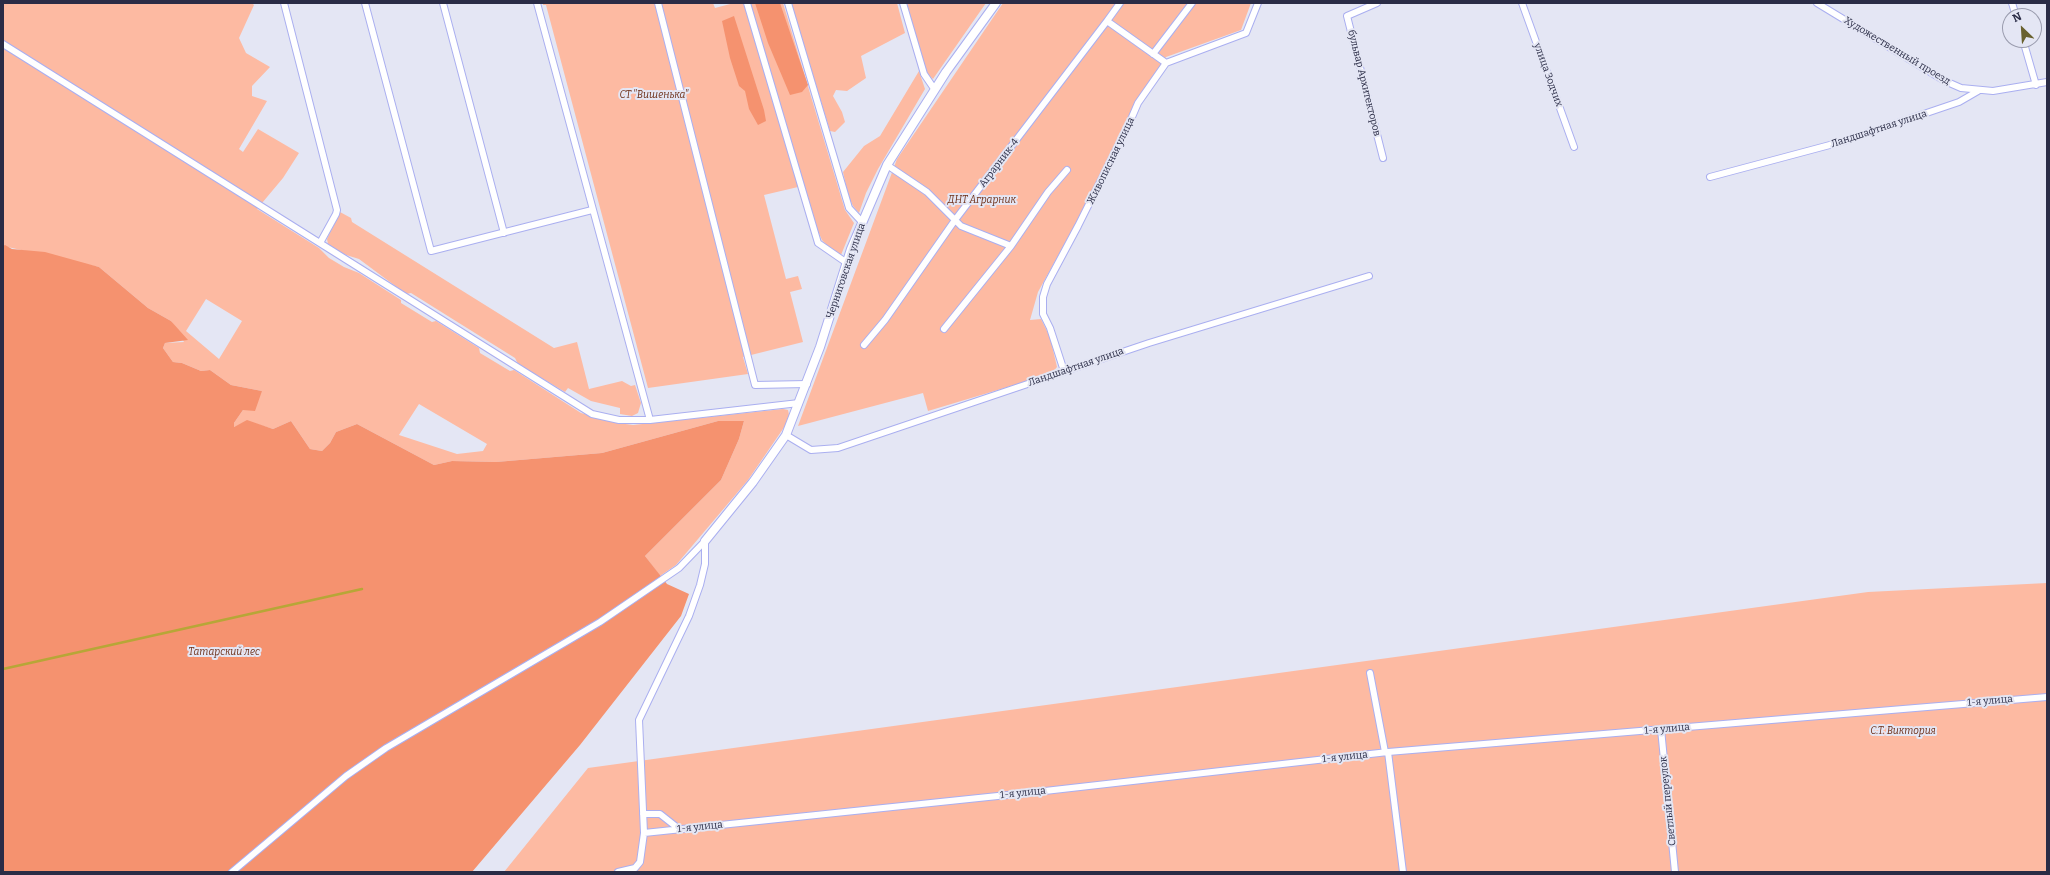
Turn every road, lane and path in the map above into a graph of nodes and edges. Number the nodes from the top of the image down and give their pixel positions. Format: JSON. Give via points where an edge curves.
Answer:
{"nodes":[{"id":1,"x":284,"y":3,"type":"edge"},
{"id":2,"x":365,"y":3,"type":"edge"},
{"id":3,"x":443,"y":3,"type":"edge"},
{"id":4,"x":537,"y":3,"type":"edge"},
{"id":5,"x":658,"y":3,"type":"edge"},
{"id":6,"x":747,"y":3,"type":"edge"},
{"id":7,"x":788,"y":3,"type":"edge"},
{"id":8,"x":903,"y":3,"type":"edge"},
{"id":9,"x":996,"y":3,"type":"edge"},
{"id":10,"x":1120,"y":3,"type":"edge"},
{"id":11,"x":1192,"y":3,"type":"edge"},
{"id":12,"x":1258,"y":3,"type":"edge"},
{"id":13,"x":1377,"y":3,"type":"edge"},
{"id":14,"x":1522,"y":3,"type":"edge"},
{"id":15,"x":1818,"y":3,"type":"edge"},
{"id":16,"x":1107,"y":21,"type":"junction"},
{"id":17,"x":3,"y":44,"type":"edge"},
{"id":18,"x":2025,"y":48,"type":"edge"},
{"id":19,"x":1153,"y":54,"type":"junction"},
{"id":20,"x":1166,"y":63,"type":"junction"},
{"id":21,"x":2047,"y":82,"type":"edge"},
{"id":22,"x":2036,"y":85,"type":"junction"},
{"id":23,"x":935,"y":90,"type":"junction"},
{"id":24,"x":1978,"y":91,"type":"junction"},
{"id":25,"x":1574,"y":147,"type":"dead end"},
{"id":26,"x":1383,"y":158,"type":"dead end"},
{"id":27,"x":887,"y":165,"type":"junction"},
{"id":28,"x":1067,"y":170,"type":"dead end"},
{"id":29,"x":1710,"y":178,"type":"dead end"},
{"id":30,"x":592,"y":210,"type":"junction"},
{"id":31,"x":954,"y":220,"type":"junction"},
{"id":32,"x":862,"y":222,"type":"junction"},
{"id":33,"x":504,"y":233,"type":"junction"},
{"id":34,"x":320,"y":244,"type":"junction"},
{"id":35,"x":1011,"y":246,"type":"junction"},
{"id":36,"x":847,"y":263,"type":"junction"},
{"id":37,"x":1369,"y":276,"type":"dead end"},
{"id":38,"x":944,"y":329,"type":"dead end"},
{"id":39,"x":864,"y":345,"type":"dead end"},
{"id":40,"x":1064,"y":371,"type":"junction"},
{"id":41,"x":807,"y":384,"type":"junction"},
{"id":42,"x":800,"y":403,"type":"junction"},
{"id":43,"x":650,"y":420,"type":"junction"},
{"id":44,"x":786,"y":435,"type":"junction"},
{"id":45,"x":705,"y":541,"type":"junction"},
{"id":46,"x":1370,"y":673,"type":"dead end"},
{"id":47,"x":2047,"y":697,"type":"edge"},
{"id":48,"x":1661,"y":729,"type":"junction"},
{"id":49,"x":1387,"y":752,"type":"junction"},
{"id":50,"x":643,"y":814,"type":"junction"},
{"id":51,"x":679,"y":829,"type":"junction"},
{"id":52,"x":644,"y":833,"type":"junction"},
{"id":53,"x":232,"y":872,"type":"edge"},
{"id":54,"x":618,"y":872,"type":"edge"},
{"id":55,"x":1403,"y":872,"type":"edge"},
{"id":56,"x":1675,"y":872,"type":"edge"}],
"edges":[{"from":1,"to":34,"type":"street","via":[[337,210]]},
{"from":2,"to":33,"type":"street","via":[[431,251]]},
{"from":3,"to":33,"type":"street"},
{"from":4,"to":30,"type":"street"},
{"from":5,"to":41,"type":"street","via":[[755,385]]},
{"from":6,"to":36,"type":"street","via":[[818,243]]},
{"from":7,"to":32,"type":"street","via":[[849,208]]},
{"from":8,"to":23,"type":"street","via":[[924,74]]},
{"from":9,"to":23,"type":"street","name":"Черниговская улица"},
{"from":10,"to":16,"type":"street","name":"Аграрник-4"},
{"from":11,"to":19,"type":"street"},
{"from":12,"to":20,"type":"street","via":[[1246,33]]},
{"from":13,"to":26,"type":"street","name":"бульвар Архитекторов","via":[[1347,16]]},
{"from":14,"to":25,"type":"street","name":"улица Зодчих"},
{"from":15,"to":24,"type":"street","name":"Художественный проезд","via":[[1945,81],[1961,88]]},
{"from":16,"to":19,"type":"street"},
{"from":16,"to":31,"type":"street","name":"Аграрник-4"},
{"from":17,"to":34,"type":"street"},
{"from":18,"to":22,"type":"street"},
{"from":19,"to":20,"type":"street"},
{"from":20,"to":40,"type":"street","name":"Живописная улица","via":[[1138,103],[1047,284],[1043,297],[1043,314]]},
{"from":21,"to":22,"type":"street","name":"Ландшафтная улица"},
{"from":22,"to":24,"type":"street","name":"Ландшафтная улица"},
{"from":23,"to":27,"type":"street","name":"Черниговская улица"},
{"from":24,"to":29,"type":"street","name":"Ландшафтная улица","via":[[1960,102],[1841,142]]},
{"from":27,"to":31,"type":"street","via":[[927,192]]},
{"from":27,"to":32,"type":"street","name":"Черниговская улица"},
{"from":28,"to":35,"type":"street","via":[[1048,192]]},
{"from":30,"to":33,"type":"street"},
{"from":30,"to":43,"type":"street"},
{"from":31,"to":35,"type":"street","via":[[961,226]]},
{"from":31,"to":39,"type":"street","name":"Аграрник-4","via":[[885,320]]},
{"from":32,"to":36,"type":"street","name":"Черниговская улица"},
{"from":34,"to":43,"type":"street","via":[[592,414],[619,420]]},
{"from":35,"to":38,"type":"street"},
{"from":36,"to":41,"type":"street","name":"Черниговская улица"},
{"from":37,"to":40,"type":"street","name":"Ландшафтная улица"},
{"from":40,"to":44,"type":"street","name":"Ландшафтная улица","via":[[838,448],[811,450]]},
{"from":41,"to":42,"type":"street","name":"Черниговская улица"},
{"from":42,"to":43,"type":"street"},
{"from":42,"to":44,"type":"street","name":"Черниговская улица"},
{"from":44,"to":45,"type":"street","name":"Черниговская улица","via":[[753,482]]},
{"from":45,"to":50,"type":"street","via":[[706,564],[689,616],[639,720]]},
{"from":45,"to":53,"type":"street","via":[[679,568],[600,622],[392,744],[346,776]]},
{"from":46,"to":49,"type":"street"},
{"from":47,"to":48,"type":"street","name":"1-я улица"},
{"from":48,"to":49,"type":"street","name":"1-я улица"},
{"from":48,"to":56,"type":"street","name":"Светлый переулок"},
{"from":49,"to":51,"type":"street","name":"1-я улица"},
{"from":49,"to":55,"type":"street"},
{"from":50,"to":51,"type":"street","via":[[660,814]]},
{"from":50,"to":52,"type":"street"},
{"from":51,"to":52,"type":"street","name":"1-я улица"},
{"from":52,"to":54,"type":"street","via":[[640,862],[635,868]]}]}
